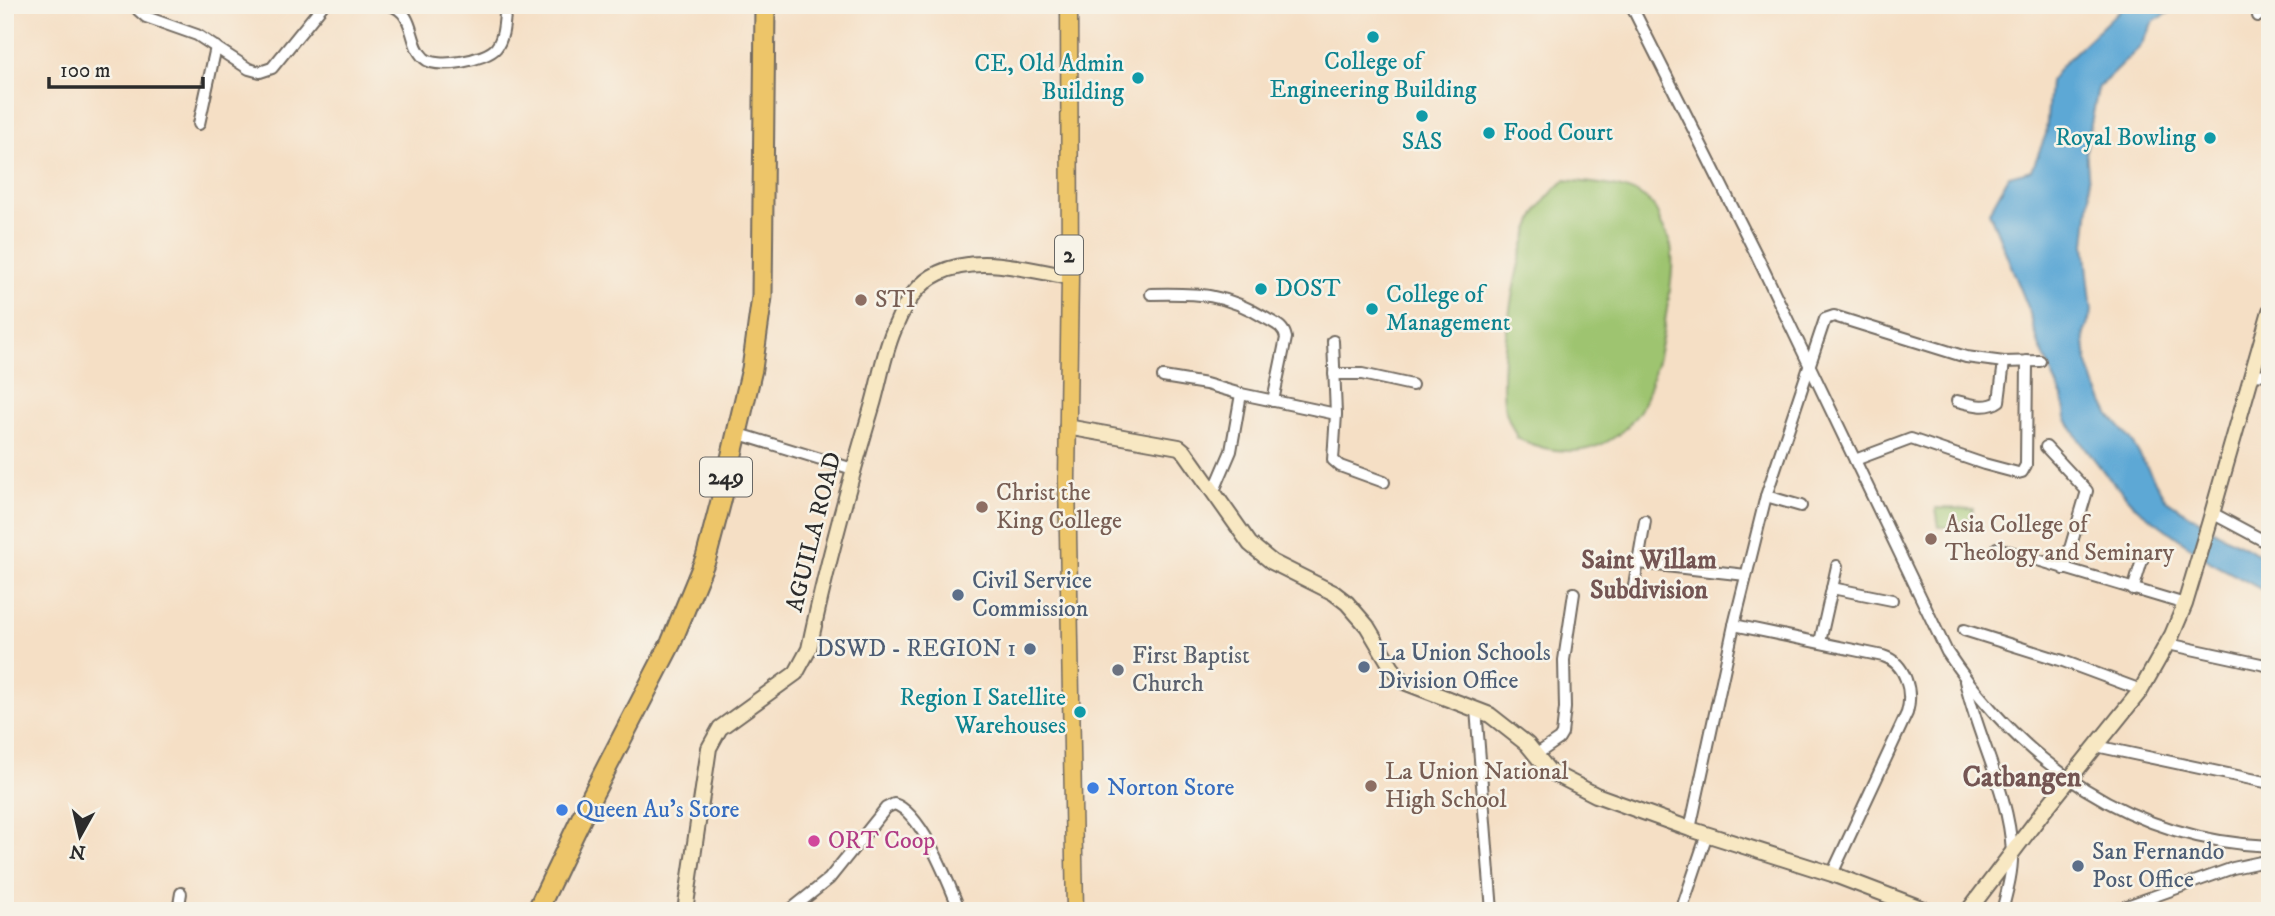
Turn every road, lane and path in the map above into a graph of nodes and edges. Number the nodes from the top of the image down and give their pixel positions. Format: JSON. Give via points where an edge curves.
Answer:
{"nodes":[{"id":1,"x":138,"y":5,"type":"edge"},
{"id":2,"x":323,"y":5,"type":"edge"},
{"id":3,"x":390,"y":5,"type":"edge"},
{"id":4,"x":506,"y":5,"type":"edge"},
{"id":5,"x":765,"y":5,"type":"edge"},
{"id":6,"x":1069,"y":5,"type":"edge"},
{"id":7,"x":1631,"y":5,"type":"edge"},
{"id":8,"x":2265,"y":5,"type":"edge"},
{"id":9,"x":2258,"y":16,"type":"dead end"},
{"id":10,"x":216,"y":47,"type":"junction"},
{"id":11,"x":199,"y":124,"type":"dead end"},
{"id":12,"x":1070,"y":277,"type":"junction"},
{"id":13,"x":1151,"y":294,"type":"dead end"},
{"id":14,"x":2270,"y":312,"type":"edge"},
{"id":15,"x":1333,"y":341,"type":"dead end"},
{"id":16,"x":2040,"y":360,"type":"dead end"},
{"id":17,"x":2026,"y":361,"type":"junction"},
{"id":18,"x":2004,"y":362,"type":"junction"},
{"id":19,"x":1809,"y":364,"type":"junction"},
{"id":20,"x":1334,"y":374,"type":"junction"},
{"id":21,"x":2253,"y":374,"type":"junction"},
{"id":22,"x":2270,"y":375,"type":"edge"},
{"id":23,"x":1163,"y":377,"type":"dead end"},
{"id":24,"x":1412,"y":385,"type":"dead end"},
{"id":25,"x":1241,"y":394,"type":"junction"},
{"id":26,"x":1273,"y":401,"type":"junction"},
{"id":27,"x":1957,"y":401,"type":"dead end"},
{"id":28,"x":1336,"y":414,"type":"junction"},
{"id":29,"x":1067,"y":427,"type":"junction"},
{"id":30,"x":736,"y":433,"type":"junction"},
{"id":31,"x":2046,"y":447,"type":"dead end"},
{"id":32,"x":1855,"y":460,"type":"junction"},
{"id":33,"x":853,"y":469,"type":"junction"},
{"id":34,"x":1384,"y":482,"type":"dead end"},
{"id":35,"x":1213,"y":494,"type":"junction"},
{"id":36,"x":1766,"y":496,"type":"junction"},
{"id":37,"x":1801,"y":506,"type":"dead end"},
{"id":38,"x":2211,"y":518,"type":"junction"},
{"id":39,"x":1645,"y":521,"type":"dead end"},
{"id":40,"x":2270,"y":544,"type":"edge"},
{"id":41,"x":1997,"y":548,"type":"dead end"},
{"id":42,"x":2143,"y":557,"type":"dead end"},
{"id":43,"x":1639,"y":563,"type":"junction"},
{"id":44,"x":1837,"y":566,"type":"dead end"},
{"id":45,"x":2064,"y":569,"type":"junction"},
{"id":46,"x":1746,"y":575,"type":"junction"},
{"id":47,"x":1634,"y":586,"type":"dead end"},
{"id":48,"x":1832,"y":588,"type":"junction"},
{"id":49,"x":2133,"y":590,"type":"junction"},
{"id":50,"x":1574,"y":593,"type":"dead end"},
{"id":51,"x":1892,"y":600,"type":"dead end"},
{"id":52,"x":2185,"y":604,"type":"junction"},
{"id":53,"x":1734,"y":625,"type":"junction"},
{"id":54,"x":1964,"y":630,"type":"dead end"},
{"id":55,"x":1820,"y":642,"type":"junction"},
{"id":56,"x":2168,"y":644,"type":"junction"},
{"id":57,"x":2270,"y":666,"type":"edge"},
{"id":58,"x":1965,"y":679,"type":"junction"},
{"id":59,"x":2141,"y":690,"type":"junction"},
{"id":60,"x":1476,"y":709,"type":"junction"},
{"id":61,"x":2096,"y":746,"type":"junction"},
{"id":62,"x":1537,"y":754,"type":"junction"},
{"id":63,"x":2071,"y":780,"type":"junction"},
{"id":64,"x":2270,"y":783,"type":"edge"},
{"id":65,"x":1690,"y":829,"type":"junction"},
{"id":66,"x":1707,"y":834,"type":"junction"},
{"id":67,"x":2234,"y":844,"type":"junction"},
{"id":68,"x":2270,"y":846,"type":"edge"},
{"id":69,"x":2012,"y":854,"type":"junction"},
{"id":70,"x":2270,"y":860,"type":"edge"},
{"id":71,"x":2233,"y":868,"type":"junction"},
{"id":72,"x":1832,"y":874,"type":"junction"},
{"id":73,"x":181,"y":893,"type":"dead end"},
{"id":74,"x":178,"y":911,"type":"edge"},
{"id":75,"x":537,"y":911,"type":"edge"},
{"id":76,"x":685,"y":911,"type":"edge"},
{"id":77,"x":789,"y":911,"type":"edge"},
{"id":78,"x":960,"y":911,"type":"edge"},
{"id":79,"x":1074,"y":911,"type":"edge"},
{"id":80,"x":1492,"y":911,"type":"edge"},
{"id":81,"x":1681,"y":911,"type":"edge"},
{"id":82,"x":1929,"y":911,"type":"edge"},
{"id":83,"x":1968,"y":911,"type":"edge"},
{"id":84,"x":2002,"y":911,"type":"edge"},
{"id":85,"x":2113,"y":911,"type":"edge"}],
"edges":[{"from":1,"to":10,"type":"street","via":[[146,16],[187,30]]},
{"from":2,"to":10,"type":"street","via":[[267,71],[249,69]]},
{"from":3,"to":4,"type":"street","via":[[405,15],[422,57],[432,64],[478,58],[494,51]]},
{"from":5,"to":30,"type":"highway","number":"249","via":[[762,297],[752,369]]},
{"from":6,"to":12,"type":"main road","number":"2"},
{"from":7,"to":19,"type":"street"},
{"from":8,"to":9,"type":"street"},
{"from":10,"to":11,"type":"street"},
{"from":12,"to":29,"type":"main road","number":"2"},
{"from":12,"to":33,"type":"street","name":"AGUILA ROAD","via":[[977,264],[954,267],[928,279],[911,297],[895,326]]},
{"from":13,"to":26,"type":"street","via":[[1210,295],[1245,305],[1282,328],[1286,338]]},
{"from":14,"to":21,"type":"street"},
{"from":15,"to":20,"type":"street"},
{"from":16,"to":17,"type":"street"},
{"from":17,"to":18,"type":"street"},
{"from":17,"to":32,"type":"street","via":[[2026,465],[2022,472],[1911,439]]},
{"from":18,"to":19,"type":"street","via":[[1966,358],[1829,316]]},
{"from":18,"to":27,"type":"street","via":[[1995,405]]},
{"from":19,"to":32,"type":"street"},
{"from":19,"to":36,"type":"street"},
{"from":20,"to":24,"type":"street","via":[[1362,374]]},
{"from":20,"to":28,"type":"street"},
{"from":21,"to":22,"type":"street"},
{"from":21,"to":38,"type":"street"},
{"from":23,"to":25,"type":"street"},
{"from":25,"to":26,"type":"street"},
{"from":25,"to":35,"type":"street","via":[[1231,450]]},
{"from":26,"to":28,"type":"street"},
{"from":28,"to":34,"type":"street","via":[[1334,462]]},
{"from":29,"to":35,"type":"street","via":[[1179,447]]},
{"from":29,"to":79,"type":"main road","number":"2"},
{"from":30,"to":33,"type":"street"},
{"from":30,"to":75,"type":"highway","number":"249","via":[[706,558],[671,643]]},
{"from":31,"to":45,"type":"street","via":[[2087,491]]},
{"from":32,"to":58,"type":"street","via":[[1947,652]]},
{"from":33,"to":76,"type":"street","name":"AGUILA ROAD","via":[[803,663],[783,684],[720,728],[709,748]]},
{"from":35,"to":60,"type":"street","via":[[1250,544],[1272,562],[1347,603],[1404,682]]},
{"from":36,"to":37,"type":"street"},
{"from":36,"to":46,"type":"street"},
{"from":38,"to":40,"type":"street"},
{"from":38,"to":52,"type":"street"},
{"from":39,"to":43,"type":"street"},
{"from":41,"to":45,"type":"street"},
{"from":42,"to":49,"type":"street"},
{"from":43,"to":46,"type":"street"},
{"from":43,"to":47,"type":"street"},
{"from":44,"to":48,"type":"street"},
{"from":45,"to":49,"type":"street"},
{"from":46,"to":53,"type":"street"},
{"from":48,"to":51,"type":"street"},
{"from":48,"to":55,"type":"street"},
{"from":49,"to":52,"type":"street"},
{"from":50,"to":62,"type":"street","via":[[1564,660],[1562,734]]},
{"from":52,"to":56,"type":"street"},
{"from":53,"to":55,"type":"street"},
{"from":53,"to":65,"type":"street"},
{"from":54,"to":59,"type":"street"},
{"from":55,"to":72,"type":"street","via":[[1891,658],[1906,681],[1910,703]]},
{"from":56,"to":57,"type":"street"},
{"from":56,"to":59,"type":"street"},
{"from":58,"to":63,"type":"street","via":[[2008,729]]},
{"from":58,"to":69,"type":"street","via":[[2001,790]]},
{"from":59,"to":61,"type":"street"},
{"from":60,"to":62,"type":"street","via":[[1507,727]]},
{"from":60,"to":80,"type":"street"},
{"from":61,"to":63,"type":"street"},
{"from":61,"to":64,"type":"street"},
{"from":62,"to":65,"type":"street","via":[[1549,771],[1567,781]]},
{"from":63,"to":67,"type":"street","via":[[2121,811],[2172,830]]},
{"from":63,"to":69,"type":"street"},
{"from":65,"to":66,"type":"street"},
{"from":66,"to":72,"type":"street"},
{"from":66,"to":81,"type":"street"},
{"from":67,"to":68,"type":"street"},
{"from":67,"to":71,"type":"street"},
{"from":69,"to":83,"type":"street"},
{"from":69,"to":84,"type":"street"},
{"from":70,"to":71,"type":"street"},
{"from":71,"to":85,"type":"street"},
{"from":72,"to":82,"type":"street"},
{"from":73,"to":74,"type":"street"},
{"from":77,"to":78,"type":"street","via":[[829,879],[894,804],[912,814]]}]}
